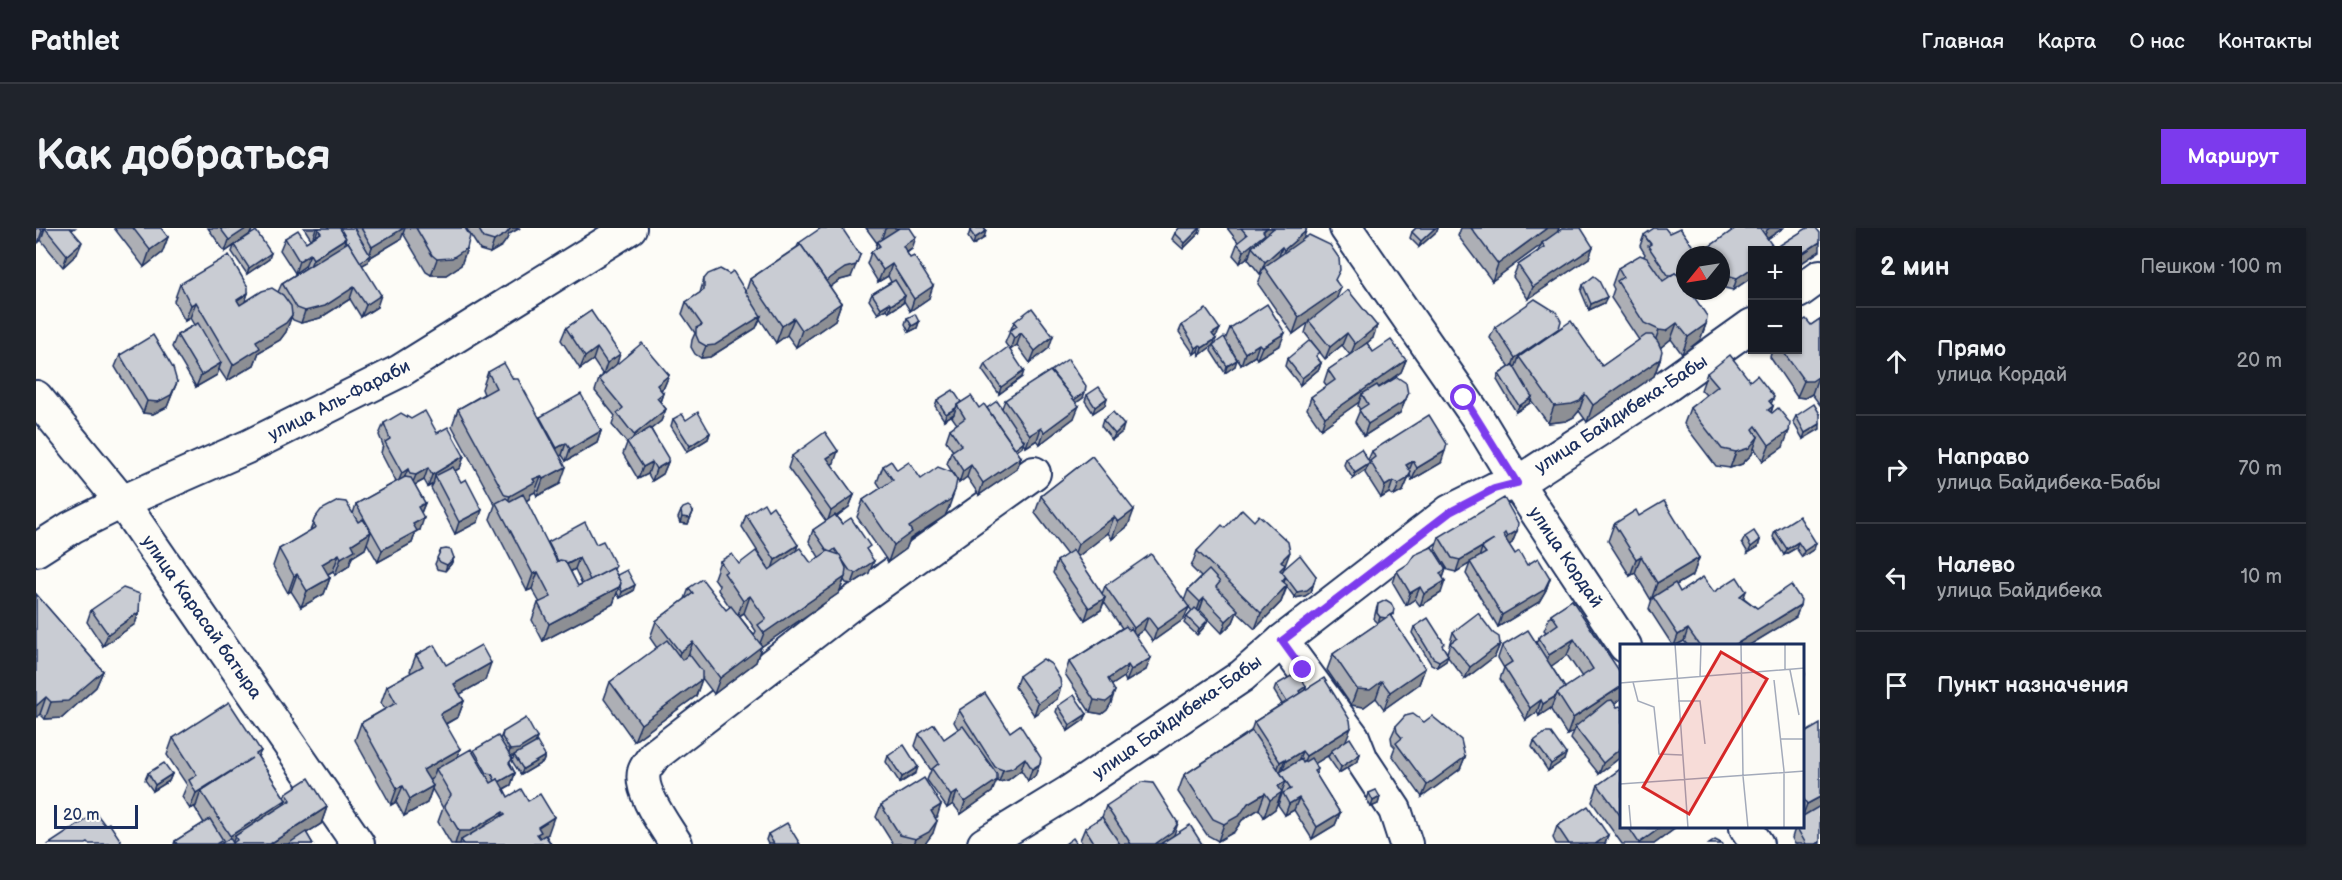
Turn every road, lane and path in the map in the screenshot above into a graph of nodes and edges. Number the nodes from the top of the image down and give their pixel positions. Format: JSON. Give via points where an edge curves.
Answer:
{"nodes":[{"id":1,"x":630,"y":228,"type":"edge"},
{"id":2,"x":1346,"y":228,"type":"edge"},
{"id":3,"x":1820,"y":276,"type":"edge"},
{"id":4,"x":1802,"y":289,"type":"edge"},
{"id":5,"x":1748,"y":328,"type":"edge"},
{"id":6,"x":36,"y":397,"type":"edge"},
{"id":7,"x":1034,"y":473,"type":"dead end"},
{"id":8,"x":1517,"y":483,"type":"junction"},
{"id":9,"x":122,"y":502,"type":"junction"},
{"id":10,"x":36,"y":550,"type":"edge"},
{"id":11,"x":1282,"y":641,"type":"junction"},
{"id":12,"x":1624,"y":644,"type":"edge"},
{"id":13,"x":1747,"y":829,"type":"edge"},
{"id":14,"x":358,"y":844,"type":"edge"},
{"id":15,"x":676,"y":844,"type":"edge"},
{"id":16,"x":984,"y":844,"type":"edge"},
{"id":17,"x":1406,"y":844,"type":"edge"},
{"id":18,"x":1757,"y":844,"type":"edge"}],
"edges":[{"from":1,"to":9,"type":"street","name":"улица Аль-Фараби","via":[[400,371],[247,447]]},
{"from":2,"to":8,"type":"street","name":"улица Кордай","via":[[1477,417]]},
{"from":3,"to":4,"type":"street"},
{"from":5,"to":8,"type":"street","name":"улица Байдибека-Бабы"},
{"from":6,"to":9,"type":"street","name":"улица Карасай батыра"},
{"from":7,"to":15,"type":"street","via":[[851,604],[654,756],[644,771],[644,783],[653,807]]},
{"from":8,"to":11,"type":"street","name":"улица Байдибека-Бабы","via":[[1494,489],[1450,512]]},
{"from":8,"to":12,"type":"street","name":"улица Кордай"},
{"from":9,"to":10,"type":"street","name":"улица Аль-Фараби"},
{"from":9,"to":14,"type":"street","name":"улица Карасай батыра"},
{"from":11,"to":16,"type":"street","name":"улица Байдибека-Бабы","via":[[1216,694]]},
{"from":11,"to":17,"type":"street","via":[[1353,737],[1362,760],[1395,810]]},
{"from":13,"to":18,"type":"street"}]}
